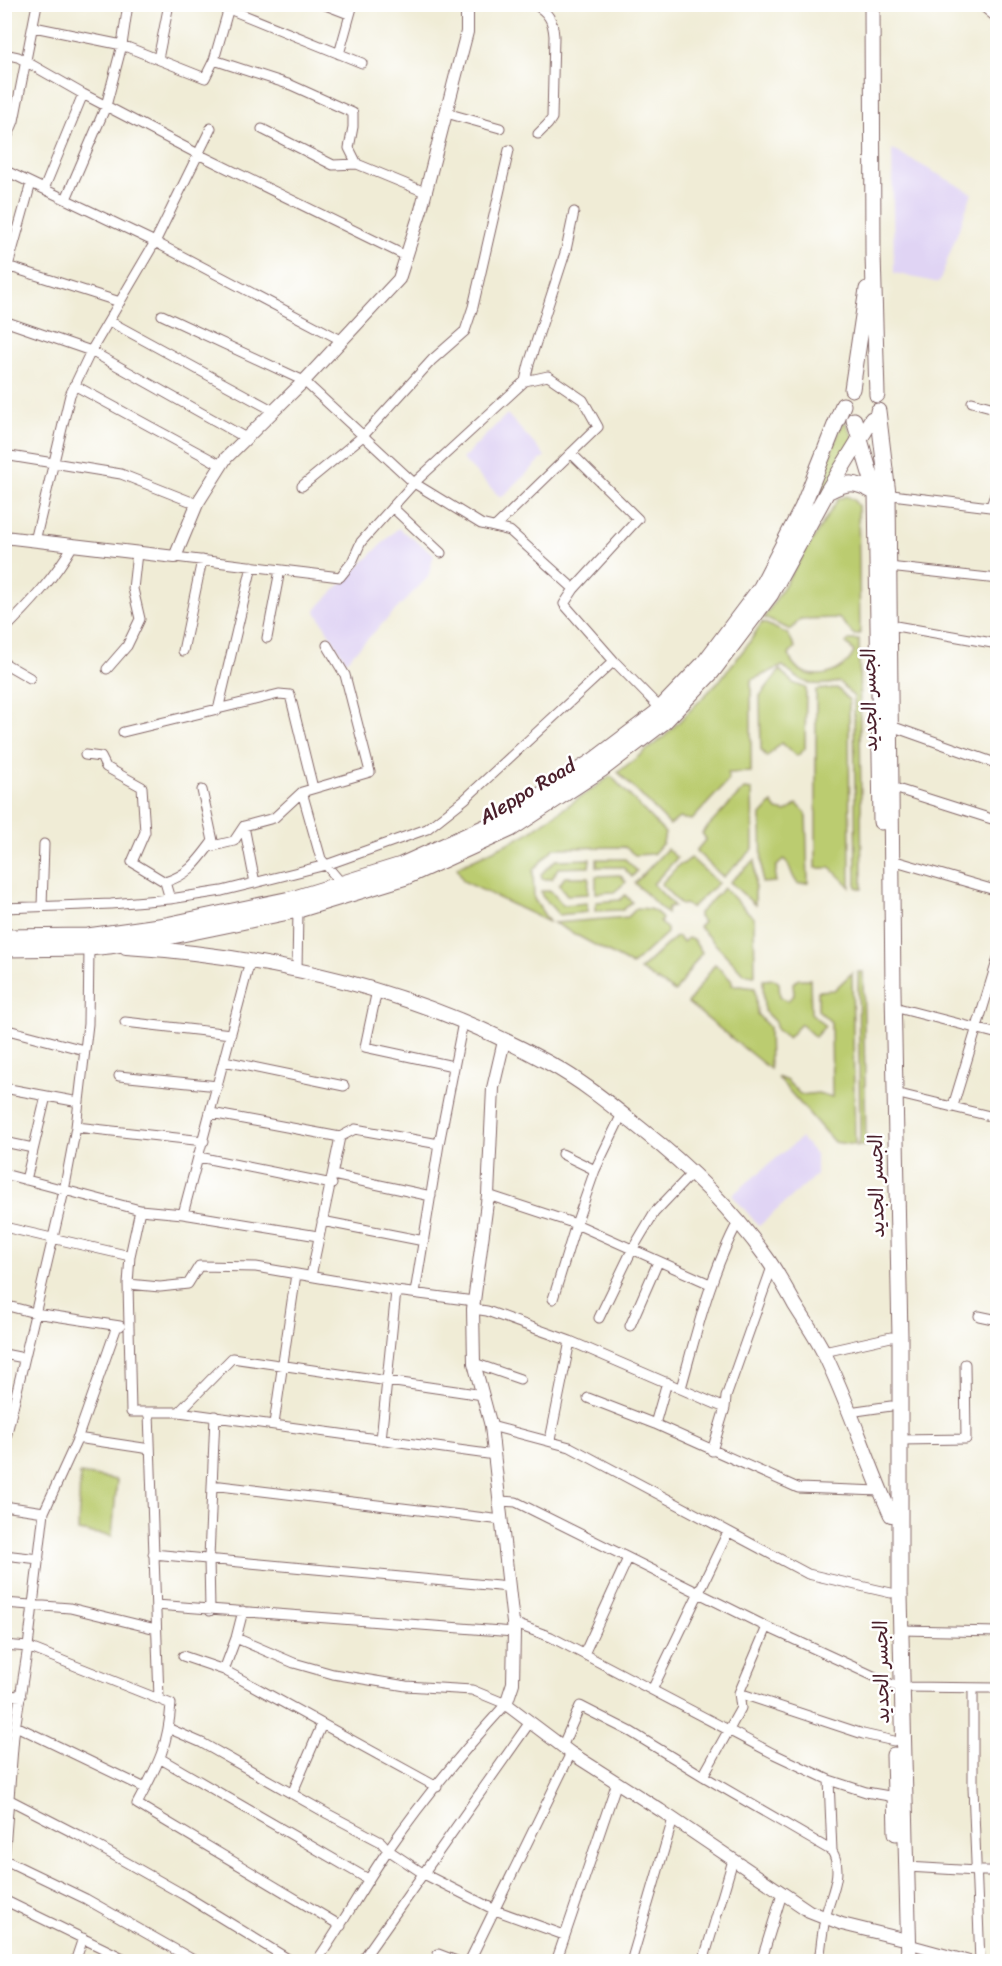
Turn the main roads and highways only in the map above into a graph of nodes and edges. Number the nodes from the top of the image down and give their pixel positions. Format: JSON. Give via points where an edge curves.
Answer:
{"nodes":[{"id":1,"x":872,"y":4,"type":"edge"},
{"id":2,"x":873,"y":254,"type":"junction"},
{"id":3,"x":852,"y":388,"type":"junction"},
{"id":4,"x":878,"y":395,"type":"junction"},
{"id":5,"x":843,"y":405,"type":"junction"},
{"id":6,"x":875,"y":415,"type":"junction"},
{"id":7,"x":854,"y":420,"type":"junction"},
{"id":8,"x":860,"y":436,"type":"junction"},
{"id":9,"x":827,"y":492,"type":"junction"},
{"id":10,"x":882,"y":493,"type":"junction"},
{"id":11,"x":4,"y":937,"type":"edge"},
{"id":12,"x":109,"y":946,"type":"junction"},
{"id":13,"x":4,"y":949,"type":"edge"},
{"id":14,"x":891,"y":1515,"type":"junction"},
{"id":15,"x":898,"y":1686,"type":"junction"},
{"id":16,"x":904,"y":1941,"type":"junction"},
{"id":17,"x":899,"y":1962,"type":"edge"},
{"id":18,"x":909,"y":1962,"type":"edge"}],
"edges":[{"from":1,"to":2,"type":"main road"},
{"from":2,"to":3,"type":"main road"},
{"from":2,"to":4,"type":"main road"},
{"from":3,"to":4,"type":"main road","via":[[869,387]]},
{"from":3,"to":5,"type":"main road"},
{"from":4,"to":6,"type":"main road"},
{"from":5,"to":7,"type":"main road"},
{"from":5,"to":11,"type":"main road","name":"Aleppo Road","via":[[802,508],[760,588],[703,664],[660,708],[594,760],[505,818],[401,865],[295,898],[166,925],[88,936]]},
{"from":6,"to":7,"type":"main road","via":[[863,422]]},
{"from":6,"to":8,"type":"main road","name":"Aleppo Road"},
{"from":6,"to":10,"type":"main road","name":"الجسر الجديد"},
{"from":7,"to":8,"type":"main road","name":"الجسر الجديد"},
{"from":8,"to":9,"type":"main road","name":"Aleppo Road"},
{"from":8,"to":10,"type":"main road","name":"الجسر الجديد"},
{"from":9,"to":10,"type":"main road","via":[[844,483],[854,483]]},
{"from":9,"to":12,"type":"main road","name":"Aleppo Road","via":[[771,594],[712,672],[664,722],[601,770],[511,829],[406,877],[298,910]]},
{"from":10,"to":14,"type":"main road","name":"الجسر الجديد"},
{"from":10,"to":15,"type":"main road","name":"الجسر الجديد","via":[[890,625],[900,1440]]},
{"from":12,"to":13,"type":"main road","name":"Aleppo Road"},
{"from":12,"to":14,"type":"main road","via":[[250,961],[377,990],[504,1041],[550,1063],[600,1096],[669,1151],[717,1197],[772,1267],[824,1352]]},
{"from":14,"to":15,"type":"main road","name":"الجسر الجديد","via":[[891,1593]]},
{"from":15,"to":16,"type":"main road","name":"الجسر الجديد","via":[[907,1867]]},
{"from":15,"to":16,"type":"main road","name":"الجسر الجديد","via":[[895,1797]]},
{"from":16,"to":17,"type":"main road","name":"الجسر الجديد"},
{"from":16,"to":18,"type":"main road","name":"الجسر الجديد"}]}
